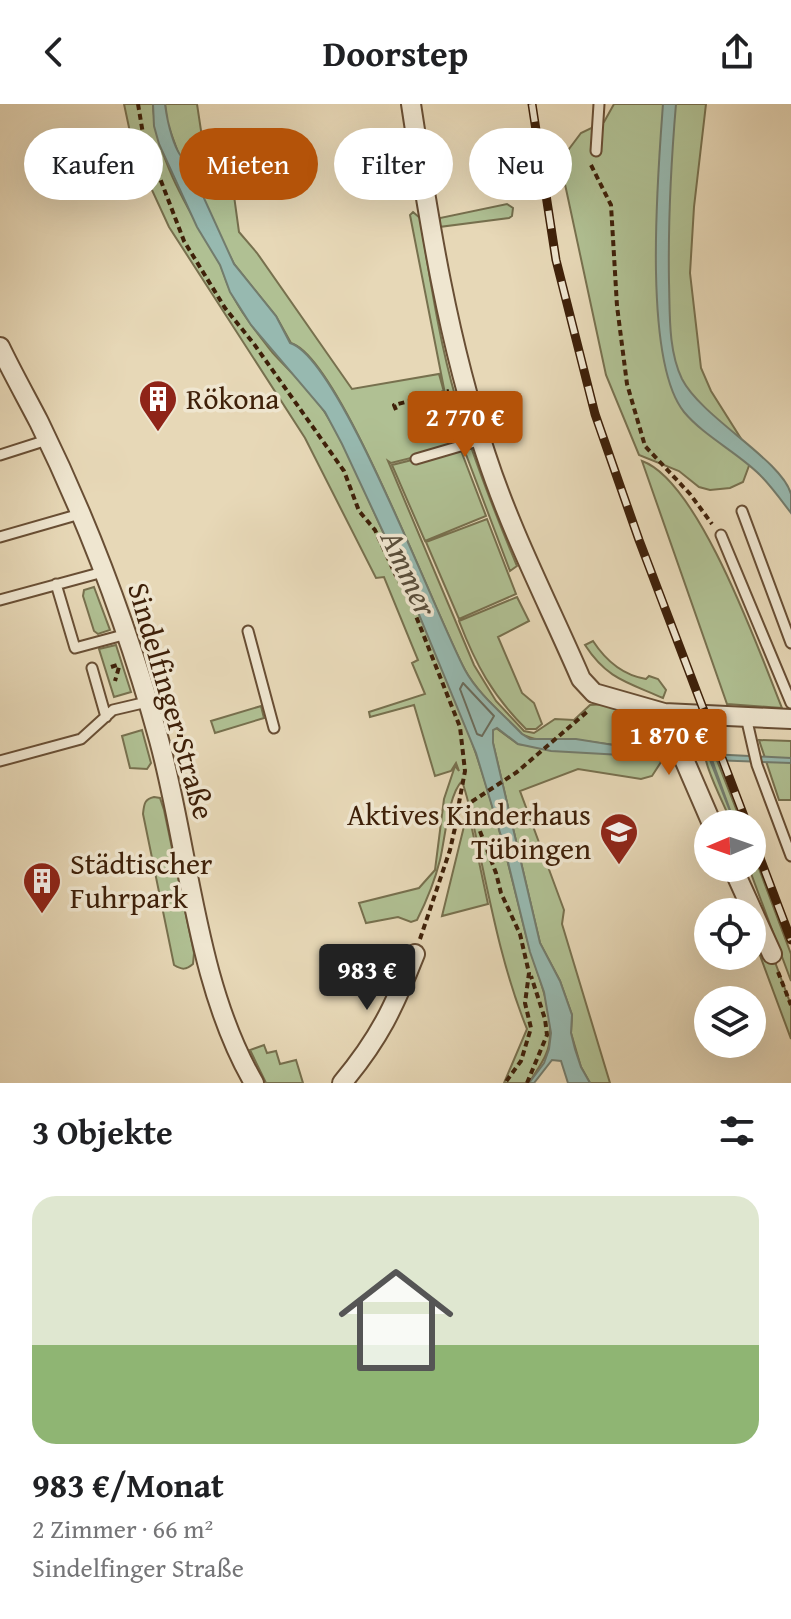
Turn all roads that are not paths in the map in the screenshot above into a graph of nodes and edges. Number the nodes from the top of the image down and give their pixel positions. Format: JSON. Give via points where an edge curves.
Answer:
{"nodes":[{"id":1,"x":411,"y":104,"type":"edge"},
{"id":2,"x":599,"y":104,"type":"edge"},
{"id":3,"x":596,"y":151,"type":"dead end"},
{"id":4,"x":0,"y":347,"type":"edge"},
{"id":5,"x":47,"y":440,"type":"junction"},
{"id":6,"x":481,"y":440,"type":"junction"},
{"id":7,"x":0,"y":455,"type":"edge"},
{"id":8,"x":416,"y":459,"type":"dead end"},
{"id":9,"x":742,"y":511,"type":"dead end"},
{"id":10,"x":80,"y":514,"type":"junction"},
{"id":11,"x":721,"y":535,"type":"road end"},
{"id":12,"x":0,"y":537,"type":"edge"},
{"id":13,"x":103,"y":572,"type":"junction"},
{"id":14,"x":56,"y":584,"type":"junction"},
{"id":15,"x":0,"y":600,"type":"edge"},
{"id":16,"x":248,"y":631,"type":"dead end"},
{"id":17,"x":127,"y":634,"type":"junction"},
{"id":18,"x":791,"y":643,"type":"edge"},
{"id":19,"x":92,"y":668,"type":"dead end"},
{"id":20,"x":147,"y":702,"type":"junction"},
{"id":21,"x":791,"y":703,"type":"edge"},
{"id":22,"x":664,"y":713,"type":"junction"},
{"id":23,"x":106,"y":717,"type":"junction"},
{"id":24,"x":746,"y":717,"type":"junction"},
{"id":25,"x":791,"y":719,"type":"edge"},
{"id":26,"x":274,"y":728,"type":"dead end"},
{"id":27,"x":0,"y":761,"type":"edge"},
{"id":28,"x":706,"y":810,"type":"edge"},
{"id":29,"x":791,"y":856,"type":"edge"},
{"id":30,"x":739,"y":882,"type":"edge"},
{"id":31,"x":415,"y":954,"type":"road end"},
{"id":32,"x":772,"y":954,"type":"road end"},
{"id":33,"x":254,"y":1083,"type":"edge"},
{"id":34,"x":342,"y":1083,"type":"edge"}],
"edges":[{"from":1,"to":6,"type":"street","via":[[426,206]]},
{"from":2,"to":3,"type":"lane"},
{"from":4,"to":5,"type":"street","name":"Sindelfinger Straße"},
{"from":5,"to":7,"type":"lane"},
{"from":5,"to":10,"type":"street","name":"Sindelfinger Straße"},
{"from":6,"to":8,"type":"lane"},
{"from":6,"to":22,"type":"street","via":[[581,679],[594,693]]},
{"from":9,"to":18,"type":"lane"},
{"from":10,"to":12,"type":"lane"},
{"from":10,"to":13,"type":"street","name":"Sindelfinger Straße"},
{"from":11,"to":21,"type":"lane"},
{"from":13,"to":14,"type":"lane"},
{"from":13,"to":17,"type":"street","name":"Sindelfinger Straße"},
{"from":14,"to":15,"type":"lane"},
{"from":14,"to":17,"type":"lane","via":[[75,648]]},
{"from":16,"to":26,"type":"lane"},
{"from":17,"to":20,"type":"street","name":"Sindelfinger Straße"},
{"from":19,"to":23,"type":"lane"},
{"from":20,"to":23,"type":"lane","via":[[113,710]]},
{"from":20,"to":33,"type":"street","name":"Sindelfinger Straße","via":[[169,776],[212,978],[233,1043]]},
{"from":22,"to":24,"type":"street"},
{"from":22,"to":28,"type":"street"},
{"from":23,"to":27,"type":"lane","via":[[81,739]]},
{"from":24,"to":25,"type":"street"},
{"from":24,"to":29,"type":"lane","via":[[757,765]]},
{"from":30,"to":32,"type":"street"},
{"from":31,"to":34,"type":"street","via":[[384,1026]]}]}
